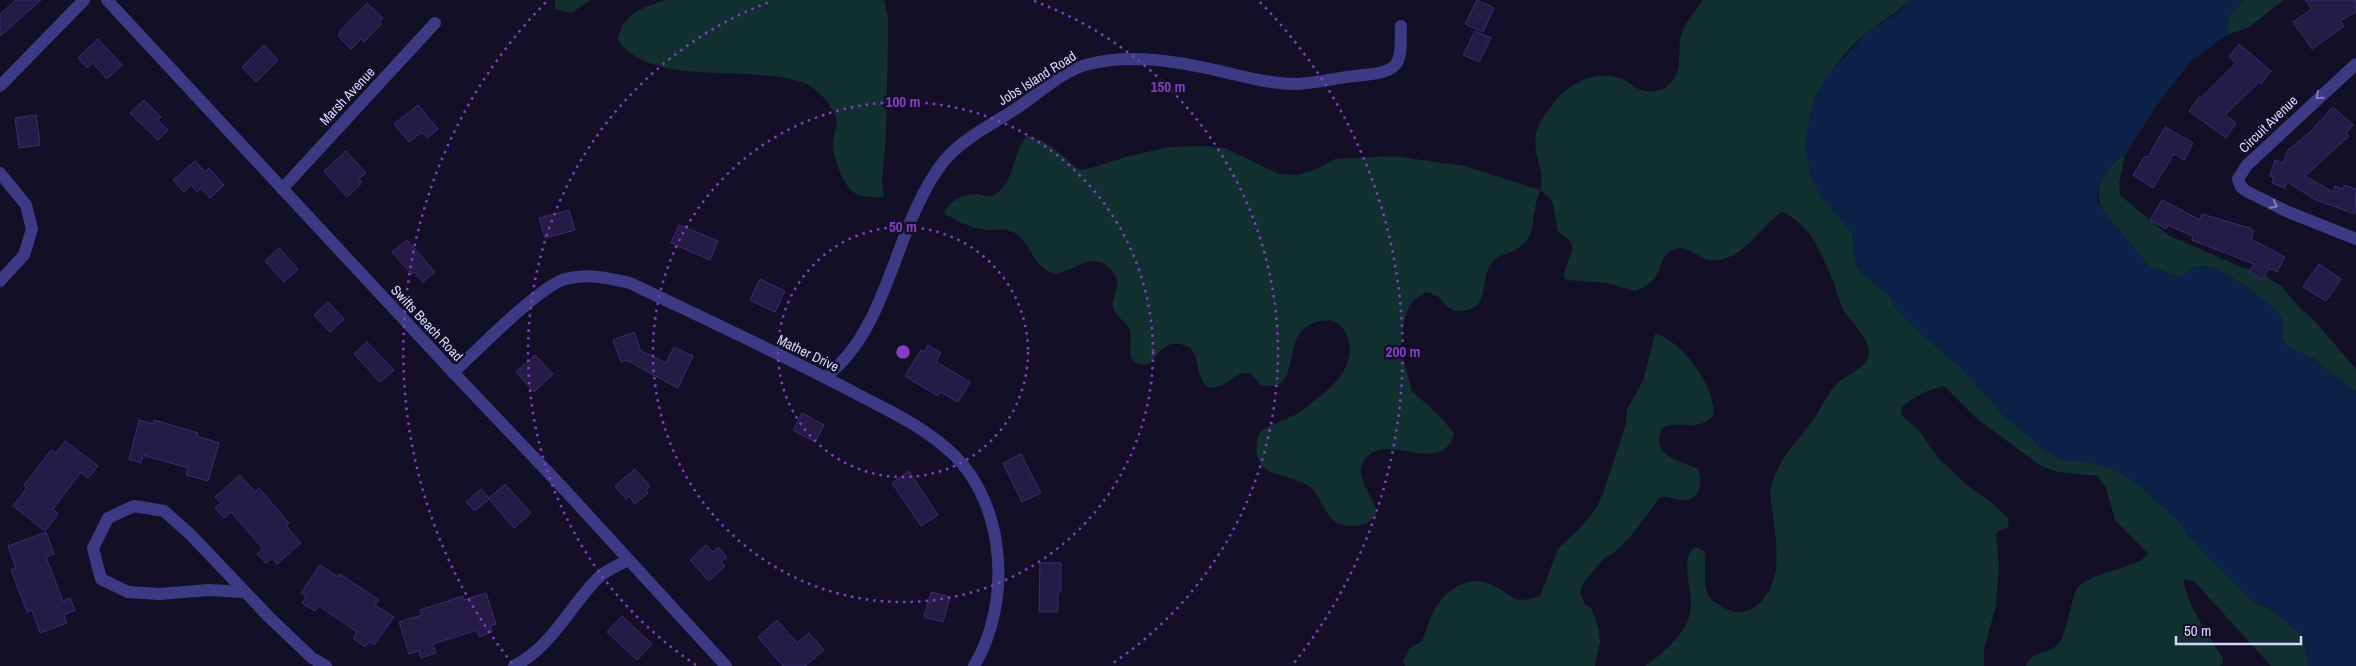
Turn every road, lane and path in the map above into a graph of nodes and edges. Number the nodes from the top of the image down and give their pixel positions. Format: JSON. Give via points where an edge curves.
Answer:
{"nodes":[{"id":1,"x":84,"y":0,"type":"edge"},
{"id":2,"x":107,"y":0,"type":"edge"},
{"id":3,"x":435,"y":23,"type":"dead end"},
{"id":4,"x":1401,"y":26,"type":"dead end"},
{"id":5,"x":2356,"y":64,"type":"edge"},
{"id":6,"x":0,"y":86,"type":"edge"},
{"id":7,"x":0,"y":173,"type":"edge"},
{"id":8,"x":282,"y":189,"type":"junction"},
{"id":9,"x":2356,"y":239,"type":"edge"},
{"id":10,"x":0,"y":281,"type":"edge"},
{"id":11,"x":453,"y":373,"type":"junction"},
{"id":12,"x":824,"y":377,"type":"junction"},
{"id":13,"x":628,"y":560,"type":"junction"},
{"id":14,"x":244,"y":592,"type":"junction"},
{"id":15,"x":326,"y":666,"type":"edge"},
{"id":16,"x":514,"y":666,"type":"edge"},
{"id":17,"x":726,"y":666,"type":"edge"},
{"id":18,"x":974,"y":666,"type":"edge"}],
"edges":[{"from":1,"to":6,"type":"street"},
{"from":2,"to":8,"type":"street","name":"Swifts Beach Road"},
{"from":3,"to":8,"type":"street","name":"Marsh Avenue"},
{"from":4,"to":12,"type":"street","name":"Jobs Island Road","via":[[1400,56],[1396,63],[1390,69],[1372,74],[1298,84],[1247,78],[1172,62],[1123,60],[1088,64],[1065,76],[974,136],[945,160],[925,192],[864,333],[850,355]]},
{"from":5,"to":9,"type":"street","name":"Circuit Avenue","one_way":true,"via":[[2247,164],[2238,179],[2246,192]]},
{"from":7,"to":10,"type":"street","via":[[26,205],[32,229],[24,255]]},
{"from":8,"to":11,"type":"street","name":"Swifts Beach Road"},
{"from":11,"to":12,"type":"street","name":"Mather Drive","via":[[539,295],[564,279],[596,275],[630,283]]},
{"from":11,"to":13,"type":"street","name":"Swifts Beach Road"},
{"from":12,"to":18,"type":"street","name":"Mather Drive","via":[[924,430],[955,456],[983,496],[998,546],[996,598],[985,647]]},
{"from":13,"to":16,"type":"street","via":[[600,576],[556,630],[526,660]]},
{"from":13,"to":17,"type":"street","name":"Swifts Beach Road"},
{"from":14,"to":14,"type":"street","via":[[164,511],[134,506],[108,518],[94,548],[101,579],[128,592]]},
{"from":14,"to":15,"type":"street","via":[[312,658]]}]}
